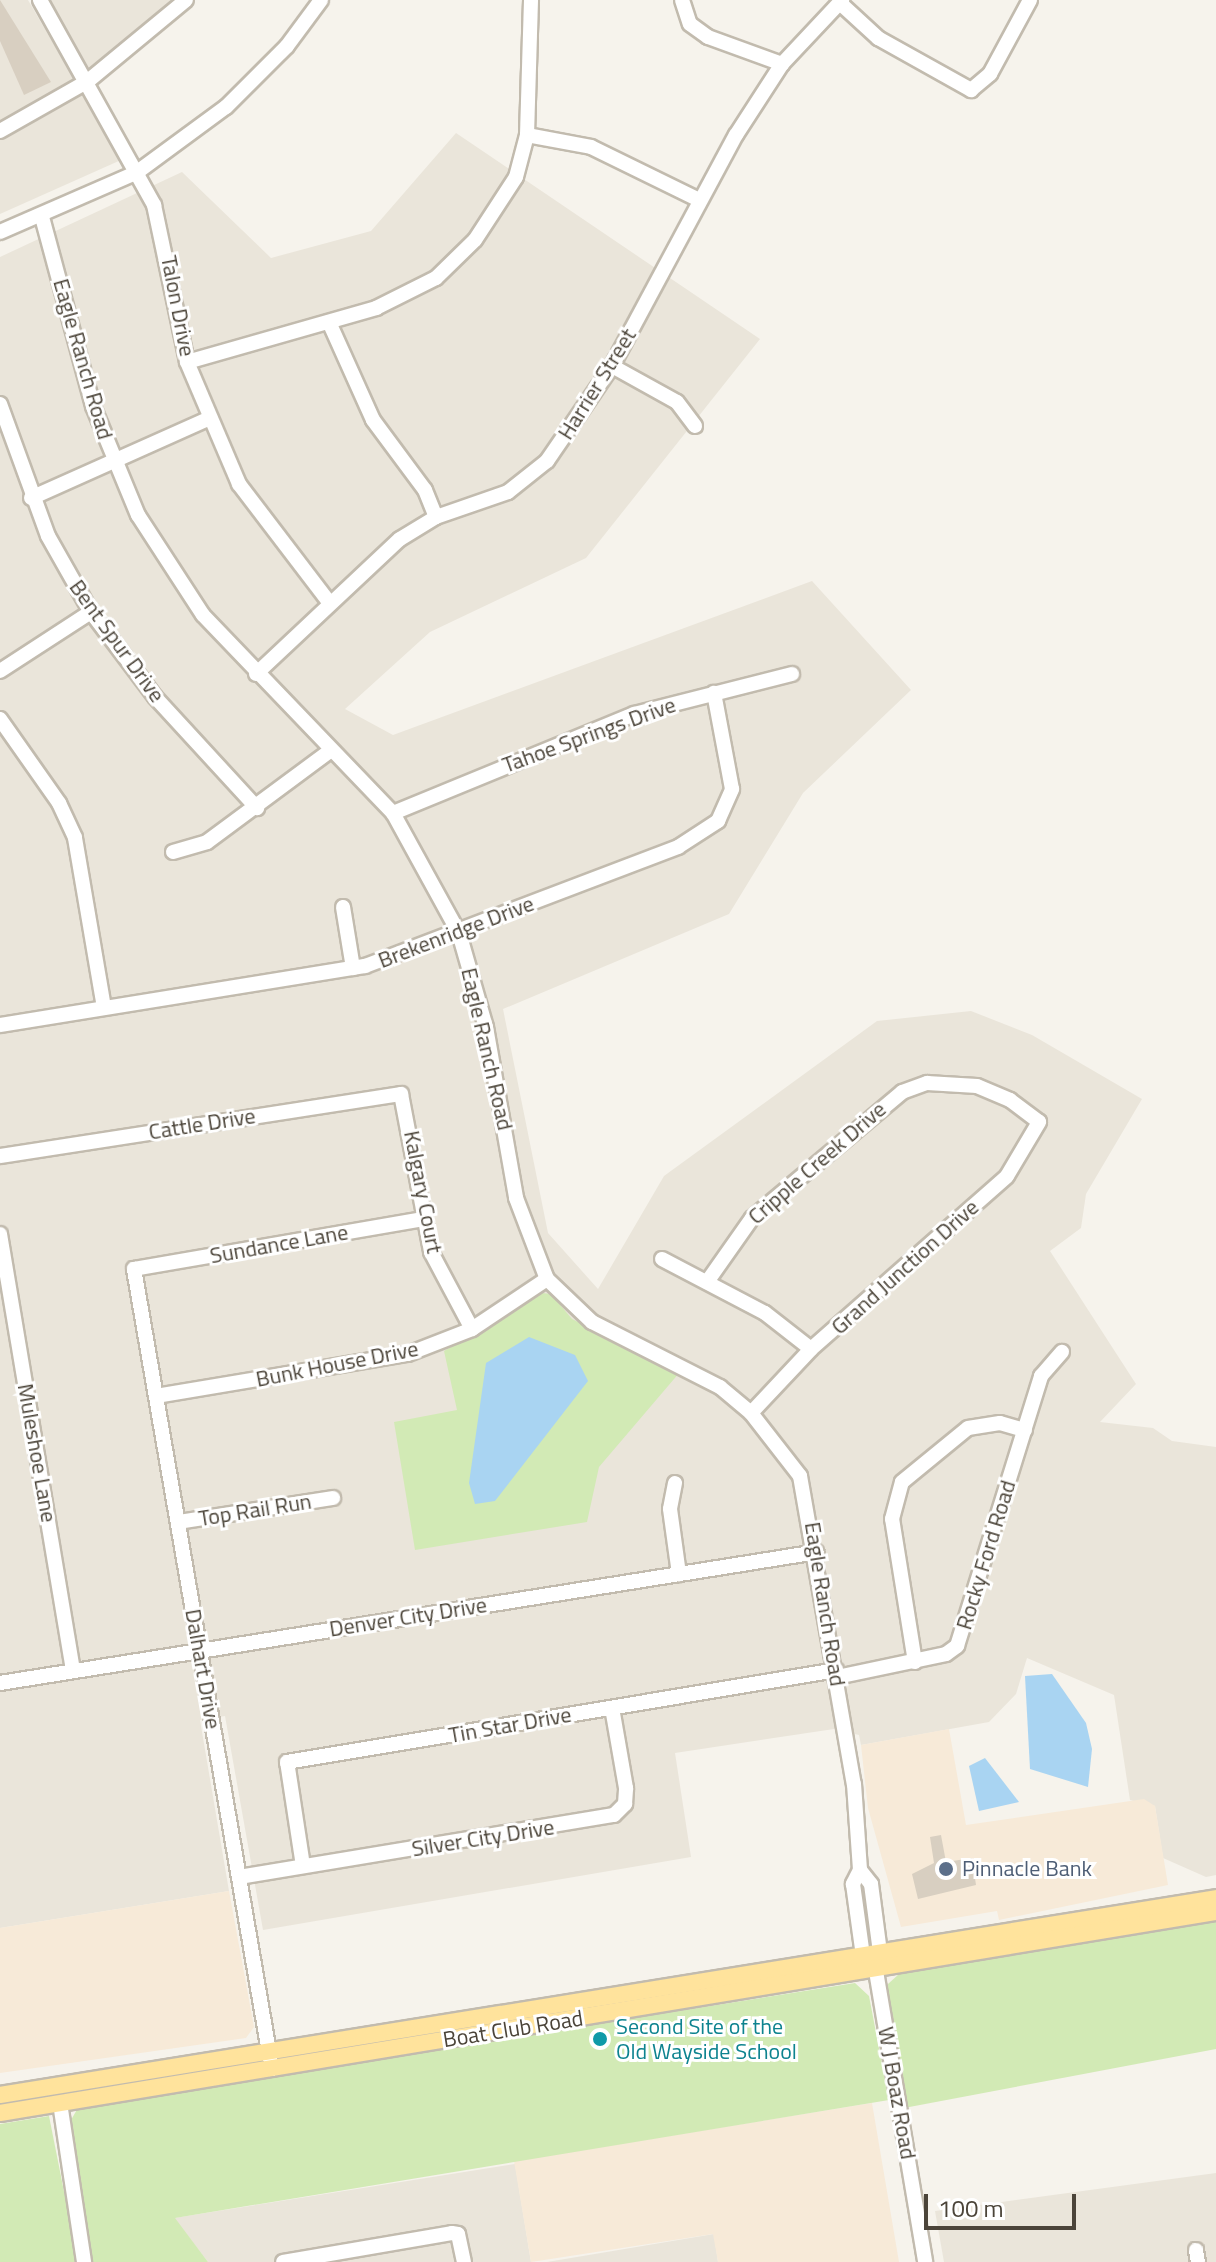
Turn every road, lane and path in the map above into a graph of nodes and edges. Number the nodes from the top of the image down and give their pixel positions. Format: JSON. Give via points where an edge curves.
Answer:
{"nodes":[{"id":1,"x":40,"y":0,"type":"edge"},
{"id":2,"x":186,"y":0,"type":"edge"},
{"id":3,"x":321,"y":0,"type":"edge"},
{"id":4,"x":531,"y":0,"type":"edge"},
{"id":5,"x":682,"y":0,"type":"edge"},
{"id":6,"x":1030,"y":0,"type":"edge"},
{"id":7,"x":841,"y":2,"type":"edge"},
{"id":8,"x":782,"y":64,"type":"junction"},
{"id":9,"x":88,"y":81,"type":"junction"},
{"id":10,"x":0,"y":131,"type":"edge"},
{"id":11,"x":527,"y":135,"type":"junction"},
{"id":12,"x":136,"y":173,"type":"junction"},
{"id":13,"x":699,"y":200,"type":"junction"},
{"id":14,"x":42,"y":217,"type":"junction"},
{"id":15,"x":0,"y":232,"type":"edge"},
{"id":16,"x":329,"y":322,"type":"junction"},
{"id":17,"x":187,"y":362,"type":"junction"},
{"id":18,"x":612,"y":366,"type":"junction"},
{"id":19,"x":0,"y":404,"type":"edge"},
{"id":20,"x":208,"y":419,"type":"junction"},
{"id":21,"x":695,"y":426,"type":"dead end"},
{"id":22,"x":113,"y":461,"type":"junction"},
{"id":23,"x":31,"y":498,"type":"junction"},
{"id":24,"x":436,"y":517,"type":"junction"},
{"id":25,"x":329,"y":602,"type":"junction"},
{"id":26,"x":91,"y":612,"type":"junction"},
{"id":27,"x":0,"y":671,"type":"edge"},
{"id":28,"x":256,"y":674,"type":"junction"},
{"id":29,"x":792,"y":674,"type":"dead end"},
{"id":30,"x":714,"y":693,"type":"junction"},
{"id":31,"x":0,"y":719,"type":"edge"},
{"id":32,"x":330,"y":751,"type":"junction"},
{"id":33,"x":257,"y":808,"type":"junction"},
{"id":34,"x":393,"y":813,"type":"junction"},
{"id":35,"x":173,"y":852,"type":"dead end"},
{"id":36,"x":343,"y":907,"type":"dead end"},
{"id":37,"x":459,"y":933,"type":"junction"},
{"id":38,"x":353,"y":968,"type":"junction"},
{"id":39,"x":104,"y":1008,"type":"junction"},
{"id":40,"x":0,"y":1025,"type":"edge"},
{"id":41,"x":403,"y":1096,"type":"joint"},
{"id":42,"x":1045,"y":1122,"type":"joint"},
{"id":43,"x":0,"y":1156,"type":"edge"},
{"id":44,"x":424,"y":1219,"type":"junction"},
{"id":45,"x":0,"y":1234,"type":"edge"},
{"id":46,"x":662,"y":1259,"type":"dead end"},
{"id":47,"x":134,"y":1269,"type":"joint"},
{"id":48,"x":547,"y":1279,"type":"junction"},
{"id":49,"x":707,"y":1282,"type":"junction"},
{"id":50,"x":472,"y":1329,"type":"junction"},
{"id":51,"x":811,"y":1349,"type":"junction"},
{"id":52,"x":1062,"y":1352,"type":"dead end"},
{"id":53,"x":156,"y":1396,"type":"junction"},
{"id":54,"x":751,"y":1413,"type":"junction"},
{"id":55,"x":1025,"y":1430,"type":"junction"},
{"id":56,"x":675,"y":1483,"type":"dead end"},
{"id":57,"x":333,"y":1498,"type":"dead end"},
{"id":58,"x":178,"y":1522,"type":"junction"},
{"id":59,"x":817,"y":1552,"type":"junction"},
{"id":60,"x":679,"y":1574,"type":"junction"},
{"id":61,"x":200,"y":1650,"type":"junction"},
{"id":62,"x":915,"y":1662,"type":"junction"},
{"id":63,"x":73,"y":1671,"type":"junction"},
{"id":64,"x":836,"y":1673,"type":"junction"},
{"id":65,"x":0,"y":1683,"type":"edge"},
{"id":66,"x":612,"y":1708,"type":"junction"},
{"id":67,"x":303,"y":1866,"type":"junction"},
{"id":68,"x":860,"y":1870,"type":"junction"},
{"id":69,"x":239,"y":1877,"type":"junction"},
{"id":70,"x":1216,"y":1898,"type":"edge"},
{"id":71,"x":1216,"y":1912,"type":"edge"},
{"id":72,"x":884,"y":1952,"type":"junction"},
{"id":73,"x":863,"y":1956,"type":"junction"},
{"id":74,"x":876,"y":1971,"type":"junction"},
{"id":75,"x":270,"y":2060,"type":"junction"},
{"id":76,"x":0,"y":2095,"type":"edge"},
{"id":77,"x":60,"y":2103,"type":"junction"},
{"id":78,"x":0,"y":2113,"type":"edge"},
{"id":79,"x":336,"y":2258,"type":"edge"},
{"id":80,"x":84,"y":2262,"type":"edge"},
{"id":81,"x":283,"y":2262,"type":"edge"},
{"id":82,"x":464,"y":2262,"type":"edge"},
{"id":83,"x":925,"y":2262,"type":"edge"}],
"edges":[{"from":1,"to":9,"type":"street","name":"Talon Drive"},
{"from":2,"to":9,"type":"street"},
{"from":3,"to":12,"type":"street","via":[[287,46],[226,107]]},
{"from":4,"to":11,"type":"street"},
{"from":5,"to":8,"type":"street","via":[[690,24],[708,37]]},
{"from":6,"to":7,"type":"street","via":[[990,74],[971,90],[878,38]]},
{"from":7,"to":8,"type":"street","name":"Harrier Street"},
{"from":8,"to":13,"type":"street","name":"Harrier Street"},
{"from":9,"to":10,"type":"street"},
{"from":9,"to":12,"type":"street","name":"Talon Drive"},
{"from":11,"to":13,"type":"street","via":[[591,147]]},
{"from":11,"to":16,"type":"street","via":[[516,177],[455,260],[409,294]]},
{"from":12,"to":14,"type":"street"},
{"from":12,"to":17,"type":"street","name":"Talon Drive","via":[[162,227]]},
{"from":13,"to":18,"type":"street","name":"Harrier Street"},
{"from":14,"to":15,"type":"street"},
{"from":14,"to":22,"type":"street","name":"Eagle Ranch Road"},
{"from":16,"to":17,"type":"street"},
{"from":16,"to":24,"type":"street","via":[[373,420],[425,490]]},
{"from":17,"to":20,"type":"street","name":"Talon Drive"},
{"from":18,"to":21,"type":"street","via":[[677,402]]},
{"from":18,"to":24,"type":"street","name":"Harrier Street","via":[[527,481]]},
{"from":19,"to":23,"type":"street","name":"Bent Spur Drive"},
{"from":20,"to":22,"type":"street"},
{"from":20,"to":25,"type":"street","name":"Talon Drive","via":[[239,484]]},
{"from":22,"to":23,"type":"street"},
{"from":22,"to":28,"type":"street","name":"Eagle Ranch Road","via":[[171,568]]},
{"from":23,"to":26,"type":"street","name":"Bent Spur Drive"},
{"from":24,"to":25,"type":"street","name":"Harrier Street","via":[[400,539]]},
{"from":25,"to":28,"type":"street","name":"Harrier Street"},
{"from":26,"to":27,"type":"street"},
{"from":26,"to":33,"type":"street","name":"Bent Spur Drive","via":[[155,697]]},
{"from":28,"to":32,"type":"street","name":"Eagle Ranch Road"},
{"from":29,"to":30,"type":"street","name":"Tahoe Springs Drive"},
{"from":30,"to":34,"type":"street","name":"Tahoe Springs Drive","via":[[634,714]]},
{"from":30,"to":37,"type":"street","name":"Brekenridge Drive","via":[[732,789],[704,834]]},
{"from":31,"to":39,"type":"street","via":[[59,803],[75,838]]},
{"from":32,"to":33,"type":"street"},
{"from":32,"to":34,"type":"street","name":"Eagle Ranch Road"},
{"from":33,"to":35,"type":"street","via":[[207,842]]},
{"from":34,"to":37,"type":"street","name":"Eagle Ranch Road"},
{"from":36,"to":38,"type":"street"},
{"from":37,"to":38,"type":"street","name":"Brekenridge Drive"},
{"from":37,"to":48,"type":"street","name":"Eagle Ranch Road","via":[[486,1027],[516,1198]]},
{"from":38,"to":39,"type":"street","name":"Brekenridge Drive"},
{"from":39,"to":40,"type":"street","name":"Brekenridge Drive"},
{"from":41,"to":43,"type":"street","name":"Cattle Drive"},
{"from":41,"to":44,"type":"street","name":"Kalgary Court"},
{"from":42,"to":49,"type":"street","name":"Cripple Creek Drive","via":[[977,1086],[927,1083],[902,1092],[752,1218]]},
{"from":42,"to":51,"type":"street","name":"Grand Junction Drive","via":[[1007,1176]]},
{"from":44,"to":47,"type":"street","name":"Sundance Lane"},
{"from":44,"to":50,"type":"street","name":"Kalgary Court","via":[[439,1271]]},
{"from":45,"to":63,"type":"street","name":"Muleshoe Lane"},
{"from":46,"to":49,"type":"street"},
{"from":47,"to":53,"type":"street","name":"Dalhart Drive"},
{"from":48,"to":50,"type":"street","name":"Bunk House Drive"},
{"from":48,"to":54,"type":"street","name":"Eagle Ranch Road","via":[[592,1322],[698,1373]]},
{"from":49,"to":51,"type":"street","via":[[765,1313]]},
{"from":50,"to":53,"type":"street","name":"Bunk House Drive","via":[[408,1354]]},
{"from":51,"to":54,"type":"street","name":"Grand Junction Drive"},
{"from":52,"to":55,"type":"street","name":"Rocky Ford Road","via":[[1041,1376]]},
{"from":53,"to":58,"type":"street","name":"Dalhart Drive"},
{"from":54,"to":59,"type":"street","name":"Eagle Ranch Road","via":[[800,1476]]},
{"from":55,"to":62,"type":"street","name":"Rocky Ford Road","via":[[965,1631],[946,1654]]},
{"from":55,"to":62,"type":"street","via":[[1000,1423],[968,1428],[902,1482],[892,1519]]},
{"from":56,"to":60,"type":"street","via":[[670,1509]]},
{"from":57,"to":58,"type":"street","name":"Top Rail Run"},
{"from":58,"to":61,"type":"street","name":"Dalhart Drive"},
{"from":59,"to":60,"type":"street","name":"Denver City Drive"},
{"from":59,"to":64,"type":"street","name":"Eagle Ranch Road"},
{"from":60,"to":61,"type":"street","name":"Denver City Drive"},
{"from":61,"to":63,"type":"street","name":"Denver City Drive"},
{"from":61,"to":69,"type":"street","name":"Dalhart Drive"},
{"from":62,"to":64,"type":"street","name":"Rocky Ford Road"},
{"from":63,"to":65,"type":"street","name":"Denver City Drive"},
{"from":64,"to":66,"type":"street","name":"Tin Star Drive"},
{"from":64,"to":68,"type":"street","name":"Eagle Ranch Road"},
{"from":66,"to":67,"type":"street","name":"Silver City Drive","via":[[626,1788],[625,1804],[614,1815]]},
{"from":66,"to":67,"type":"street","name":"Tin Star Drive","via":[[287,1762]]},
{"from":67,"to":69,"type":"street","name":"Silver City Drive"},
{"from":68,"to":72,"type":"street","name":"Eagle Ranch Road","via":[[871,1884]]},
{"from":68,"to":73,"type":"street","name":"Eagle Ranch Road","via":[[853,1884]]},
{"from":69,"to":75,"type":"street","name":"Dalhart Drive"},
{"from":70,"to":72,"type":"main road","name":"Boat Club Road"},
{"from":71,"to":74,"type":"main road","name":"Boat Club Road"},
{"from":72,"to":73,"type":"main road","name":"Boat Club Road"},
{"from":72,"to":74,"type":"street"},
{"from":73,"to":74,"type":"street"},
{"from":73,"to":75,"type":"main road","name":"Boat Club Road"},
{"from":74,"to":75,"type":"main road","name":"Boat Club Road"},
{"from":74,"to":83,"type":"street","name":"W J Boaz Road"},
{"from":75,"to":76,"type":"main road","name":"Boat Club Road"},
{"from":75,"to":77,"type":"main road","name":"Boat Club Road"},
{"from":77,"to":78,"type":"main road","name":"Boat Club Road"},
{"from":77,"to":80,"type":"street"},
{"from":79,"to":81,"type":"street"},
{"from":79,"to":82,"type":"street","via":[[452,2233],[458,2234]]}]}
